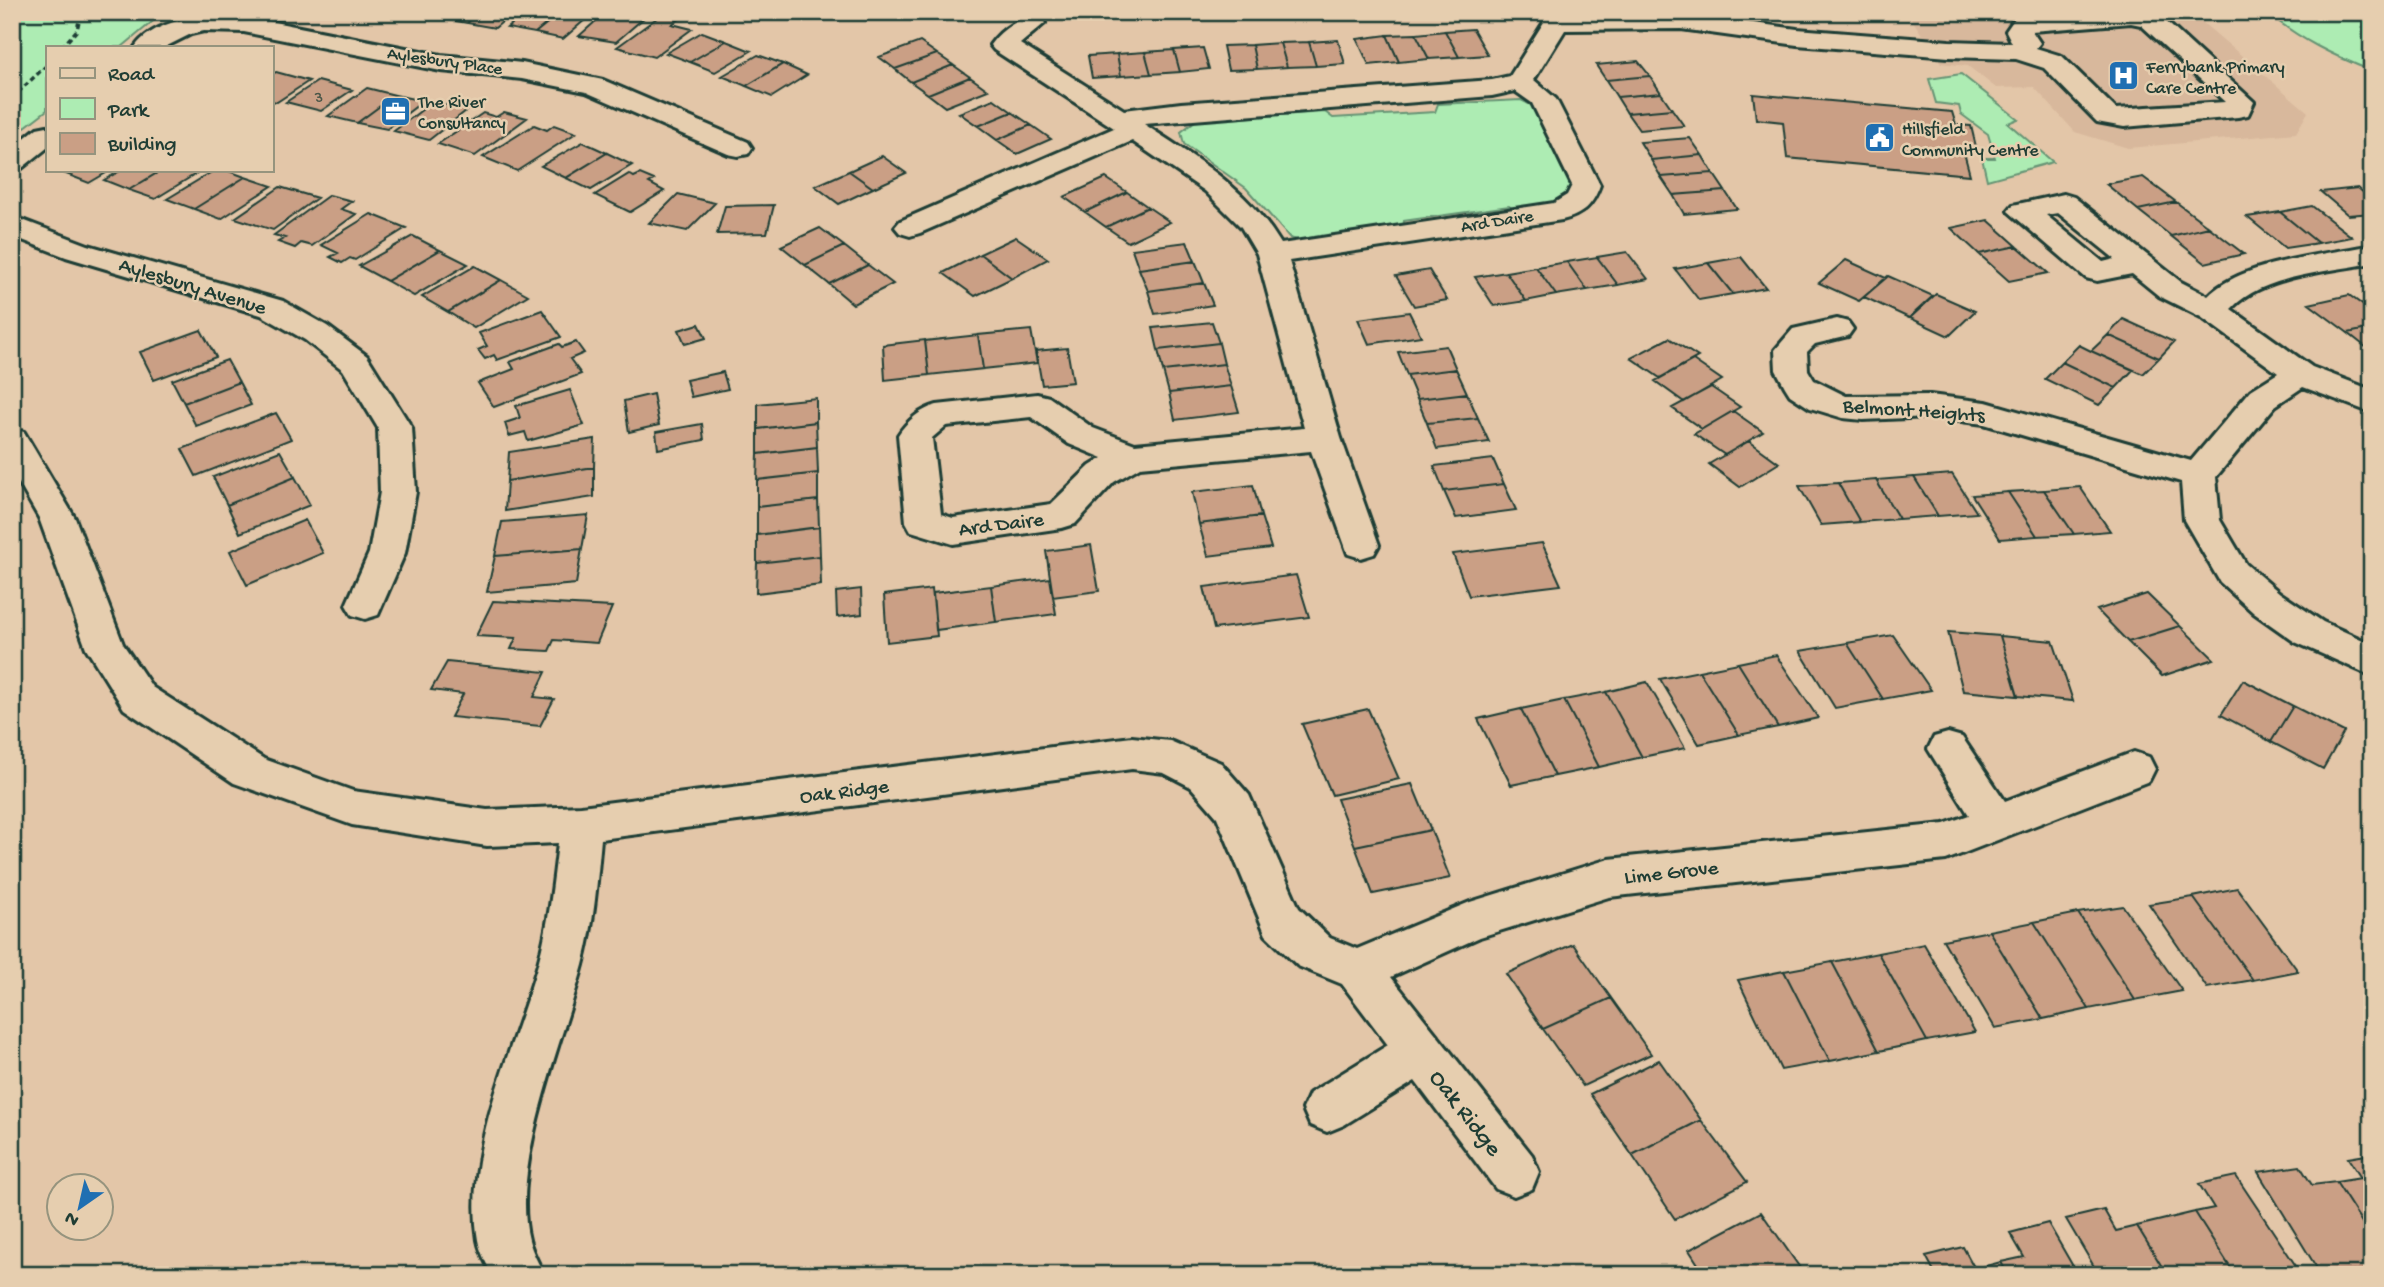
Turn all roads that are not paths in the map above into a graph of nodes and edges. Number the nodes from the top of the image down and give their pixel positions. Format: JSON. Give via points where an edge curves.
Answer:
{"nodes":[{"id":1,"x":1554,"y":17,"type":"edge"},
{"id":2,"x":1032,"y":23,"type":"dead end"},
{"id":3,"x":149,"y":46,"type":"edge"},
{"id":4,"x":2018,"y":51,"type":"junction"},
{"id":5,"x":1520,"y":82,"type":"junction"},
{"id":6,"x":1126,"y":124,"type":"junction"},
{"id":7,"x":46,"y":135,"type":"edge"},
{"id":8,"x":737,"y":148,"type":"dead end"},
{"id":9,"x":12,"y":162,"type":"edge"},
{"id":10,"x":12,"y":225,"type":"edge"},
{"id":11,"x":910,"y":227,"type":"dead end"},
{"id":12,"x":1272,"y":254,"type":"junction"},
{"id":13,"x":2372,"y":254,"type":"edge"},
{"id":14,"x":2139,"y":263,"type":"dead end"},
{"id":15,"x":2212,"y":310,"type":"junction"},
{"id":16,"x":1837,"y":329,"type":"dead end"},
{"id":17,"x":2300,"y":374,"type":"junction"},
{"id":18,"x":2372,"y":402,"type":"edge"},
{"id":19,"x":1324,"y":438,"type":"junction"},
{"id":20,"x":12,"y":440,"type":"edge"},
{"id":21,"x":1132,"y":456,"type":"junction"},
{"id":22,"x":2198,"y":475,"type":"junction"},
{"id":23,"x":1361,"y":545,"type":"dead end"},
{"id":24,"x":365,"y":606,"type":"dead end"},
{"id":25,"x":2372,"y":661,"type":"edge"},
{"id":26,"x":1948,"y":749,"type":"dead end"},
{"id":27,"x":2134,"y":769,"type":"dead end"},
{"id":28,"x":1996,"y":822,"type":"junction"},
{"id":29,"x":581,"y":824,"type":"junction"},
{"id":30,"x":1358,"y":970,"type":"junction"},
{"id":31,"x":1419,"y":1052,"type":"junction"},
{"id":32,"x":1327,"y":1109,"type":"dead end"},
{"id":33,"x":1514,"y":1172,"type":"dead end"},
{"id":34,"x":518,"y":1275,"type":"edge"}],
"edges":[{"from":1,"to":4,"type":"street","via":[[1681,21],[1797,37]]},
{"from":1,"to":5,"type":"street"},
{"from":2,"to":6,"type":"street","via":[[1003,45]]},
{"from":3,"to":8,"type":"street","name":"Aylesbury Place","via":[[171,31],[211,21],[244,23],[441,63],[522,71],[594,86]]},
{"from":4,"to":4,"type":"street","via":[[2053,62],[2107,116],[2124,119],[2238,109],[2241,102],[2150,20],[2131,15],[2024,23],[2019,31],[2026,43]]},
{"from":5,"to":6,"type":"street","via":[[1492,88],[1181,111]]},
{"from":5,"to":12,"type":"street","name":"Ard Daire","via":[[1543,99],[1586,185],[1580,200],[1562,211]]},
{"from":6,"to":11,"type":"street"},
{"from":6,"to":12,"type":"street","via":[[1215,185],[1253,222]]},
{"from":7,"to":9,"type":"street"},
{"from":10,"to":24,"type":"street","name":"Aylesbury Avenue","via":[[77,251],[272,308],[355,363],[396,428],[398,492],[387,553]]},
{"from":12,"to":19,"type":"street"},
{"from":13,"to":15,"type":"street","via":[[2254,278],[2229,292]]},
{"from":14,"to":15,"type":"street","via":[[2170,289]]},
{"from":15,"to":17,"type":"street"},
{"from":16,"to":22,"type":"street","name":"Belmont Heights","via":[[1804,336],[1791,350],[1792,370],[1802,387],[1822,400],[1863,409],[1930,406],[1986,413]]},
{"from":17,"to":18,"type":"street"},
{"from":17,"to":22,"type":"street","via":[[2263,398]]},
{"from":19,"to":21,"type":"street","name":"Ard Daire"},
{"from":19,"to":23,"type":"street"},
{"from":20,"to":29,"type":"street","name":"Oak Ridge","via":[[57,518],[105,648],[138,698],[250,771],[352,808],[487,828]]},
{"from":21,"to":21,"type":"street","name":"Ard Daire","via":[[1102,474],[1062,515],[953,531],[924,522],[915,435],[937,416],[1037,405],[1081,436]]},
{"from":22,"to":25,"type":"street","via":[[2202,520],[2233,573],[2309,632]]},
{"from":26,"to":28,"type":"street"},
{"from":27,"to":28,"type":"street","name":"Lime Grove"},
{"from":28,"to":30,"type":"street","name":"Lime Grove","via":[[1946,842],[1609,878],[1470,921]]},
{"from":29,"to":30,"type":"street","name":"Oak Ridge","via":[[1132,753],[1170,757],[1206,775],[1234,807],[1282,921],[1314,952]]},
{"from":29,"to":34,"type":"street","via":[[569,931],[513,1118],[499,1200],[509,1262]]},
{"from":30,"to":31,"type":"street","name":"Oak Ridge"},
{"from":31,"to":32,"type":"street","name":"Oak Ridge"},
{"from":31,"to":33,"type":"street","name":"Oak Ridge"}]}
